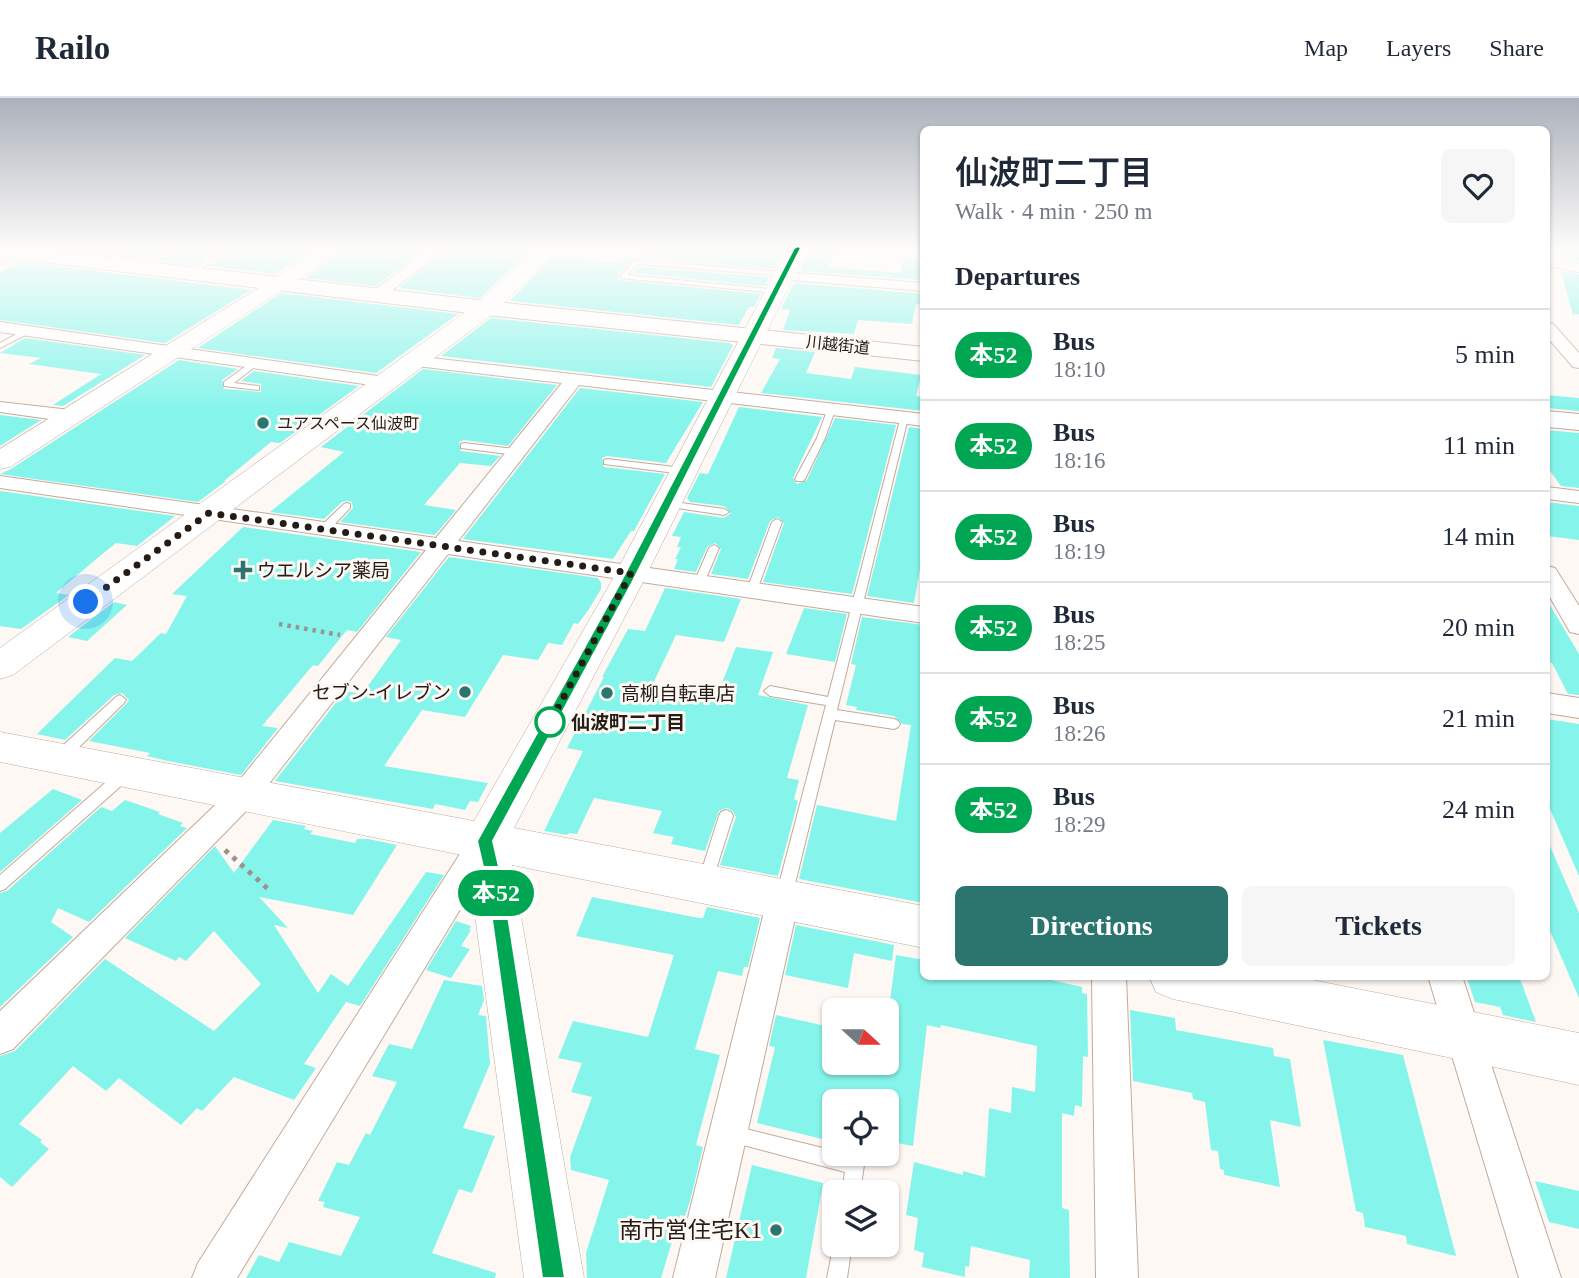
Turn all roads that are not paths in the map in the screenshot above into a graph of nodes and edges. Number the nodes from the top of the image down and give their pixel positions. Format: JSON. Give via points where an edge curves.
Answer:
{"nodes":[{"id":1,"x":250,"y":303,"type":"edge"},
{"id":2,"x":445,"y":303,"type":"edge"},
{"id":3,"x":491,"y":303,"type":"edge"},
{"id":4,"x":770,"y":303,"type":"edge"},
{"id":5,"x":486,"y":308,"type":"junction"},
{"id":6,"x":0,"y":327,"type":"edge"},
{"id":7,"x":29,"y":331,"type":"junction"},
{"id":8,"x":753,"y":337,"type":"junction"},
{"id":9,"x":1554,"y":342,"type":"edge"},
{"id":10,"x":0,"y":346,"type":"edge"},
{"id":11,"x":175,"y":350,"type":"junction"},
{"id":12,"x":920,"y":354,"type":"edge"},
{"id":13,"x":414,"y":361,"type":"junction"},
{"id":14,"x":257,"y":363,"type":"junction"},
{"id":15,"x":1579,"y":363,"type":"edge"},
{"id":16,"x":574,"y":380,"type":"junction"},
{"id":17,"x":385,"y":382,"type":"junction"},
{"id":18,"x":256,"y":388,"type":"dead end"},
{"id":19,"x":723,"y":397,"type":"junction"},
{"id":20,"x":0,"y":407,"type":"edge"},
{"id":21,"x":831,"y":410,"type":"junction"},
{"id":22,"x":71,"y":416,"type":"junction"},
{"id":23,"x":904,"y":418,"type":"junction"},
{"id":24,"x":1550,"y":419,"type":"edge"},
{"id":25,"x":920,"y":420,"type":"edge"},
{"id":26,"x":1579,"y":422,"type":"edge"},
{"id":27,"x":464,"y":446,"type":"dead end"},
{"id":28,"x":515,"y":452,"type":"junction"},
{"id":29,"x":0,"y":461,"type":"edge"},
{"id":30,"x":607,"y":461,"type":"dead end"},
{"id":31,"x":683,"y":471,"type":"junction"},
{"id":32,"x":800,"y":479,"type":"dead end"},
{"id":33,"x":0,"y":482,"type":"edge"},
{"id":34,"x":1550,"y":493,"type":"edge"},
{"id":35,"x":1579,"y":497,"type":"edge"},
{"id":36,"x":667,"y":505,"type":"junction"},
{"id":37,"x":346,"y":506,"type":"dead end"},
{"id":38,"x":724,"y":512,"type":"dead end"},
{"id":39,"x":209,"y":513,"type":"junction"},
{"id":40,"x":777,"y":522,"type":"dead end"},
{"id":41,"x":325,"y":528,"type":"junction"},
{"id":42,"x":441,"y":546,"type":"junction"},
{"id":43,"x":714,"y":548,"type":"dead end"},
{"id":44,"x":631,"y":573,"type":"junction"},
{"id":45,"x":1550,"y":578,"type":"edge"},
{"id":46,"x":699,"y":583,"type":"junction"},
{"id":47,"x":752,"y":590,"type":"junction"},
{"id":48,"x":857,"y":605,"type":"junction"},
{"id":49,"x":920,"y":614,"type":"edge"},
{"id":50,"x":1579,"y":626,"type":"edge"},
{"id":51,"x":0,"y":666,"type":"edge"},
{"id":52,"x":770,"y":691,"type":"dead end"},
{"id":53,"x":120,"y":700,"type":"dead end"},
{"id":54,"x":1550,"y":703,"type":"edge"},
{"id":55,"x":831,"y":708,"type":"junction"},
{"id":56,"x":1579,"y":708,"type":"edge"},
{"id":57,"x":894,"y":724,"type":"dead end"},
{"id":58,"x":0,"y":747,"type":"edge"},
{"id":59,"x":58,"y":758,"type":"junction"},
{"id":60,"x":127,"y":772,"type":"junction"},
{"id":61,"x":243,"y":795,"type":"junction"},
{"id":62,"x":726,"y":816,"type":"dead end"},
{"id":63,"x":485,"y":841,"type":"junction"},
{"id":64,"x":0,"y":884,"type":"edge"},
{"id":65,"x":704,"y":885,"type":"junction"},
{"id":66,"x":783,"y":900,"type":"junction"},
{"id":67,"x":920,"y":926,"type":"edge"},
{"id":68,"x":1109,"y":980,"type":"edge"},
{"id":69,"x":1192,"y":980,"type":"edge"},
{"id":70,"x":1446,"y":980,"type":"edge"},
{"id":71,"x":0,"y":1037,"type":"edge"},
{"id":72,"x":1464,"y":1037,"type":"junction"},
{"id":73,"x":1579,"y":1059,"type":"edge"},
{"id":74,"x":730,"y":1134,"type":"junction"},
{"id":75,"x":853,"y":1180,"type":"edge"},
{"id":76,"x":840,"y":1257,"type":"edge"},
{"id":77,"x":213,"y":1278,"type":"edge"},
{"id":78,"x":554,"y":1278,"type":"edge"},
{"id":79,"x":694,"y":1278,"type":"edge"},
{"id":80,"x":837,"y":1278,"type":"edge"},
{"id":81,"x":1117,"y":1278,"type":"edge"},
{"id":82,"x":1540,"y":1278,"type":"edge"}],
"edges":[{"from":1,"to":11,"type":"street"},
{"from":2,"to":5,"type":"main road","name":"川越街道"},
{"from":3,"to":5,"type":"street"},
{"from":4,"to":8,"type":"street"},
{"from":5,"to":8,"type":"main road","name":"川越街道"},
{"from":5,"to":13,"type":"street"},
{"from":6,"to":7,"type":"street"},
{"from":7,"to":10,"type":"lane"},
{"from":7,"to":11,"type":"street"},
{"from":8,"to":12,"type":"main road","name":"川越街道"},
{"from":8,"to":19,"type":"street"},
{"from":9,"to":15,"type":"street"},
{"from":11,"to":14,"type":"street"},
{"from":11,"to":22,"type":"street"},
{"from":13,"to":16,"type":"street"},
{"from":13,"to":17,"type":"street"},
{"from":14,"to":17,"type":"street"},
{"from":14,"to":18,"type":"lane","via":[[227,384]]},
{"from":16,"to":19,"type":"street"},
{"from":16,"to":28,"type":"street"},
{"from":17,"to":39,"type":"street"},
{"from":19,"to":21,"type":"street"},
{"from":19,"to":31,"type":"street"},
{"from":20,"to":22,"type":"street"},
{"from":21,"to":23,"type":"street"},
{"from":21,"to":32,"type":"lane"},
{"from":22,"to":29,"type":"street"},
{"from":23,"to":25,"type":"street"},
{"from":23,"to":48,"type":"lane"},
{"from":24,"to":26,"type":"main road"},
{"from":27,"to":28,"type":"lane"},
{"from":28,"to":42,"type":"street"},
{"from":30,"to":31,"type":"lane"},
{"from":31,"to":36,"type":"street"},
{"from":33,"to":39,"type":"street"},
{"from":34,"to":35,"type":"street"},
{"from":36,"to":38,"type":"lane"},
{"from":36,"to":44,"type":"street"},
{"from":37,"to":41,"type":"lane"},
{"from":39,"to":41,"type":"street"},
{"from":39,"to":51,"type":"street"},
{"from":40,"to":47,"type":"lane"},
{"from":41,"to":42,"type":"street"},
{"from":42,"to":44,"type":"street"},
{"from":42,"to":61,"type":"street"},
{"from":43,"to":46,"type":"lane"},
{"from":44,"to":46,"type":"street"},
{"from":44,"to":63,"type":"street"},
{"from":45,"to":50,"type":"street"},
{"from":46,"to":47,"type":"street"},
{"from":47,"to":48,"type":"street"},
{"from":48,"to":49,"type":"street"},
{"from":48,"to":55,"type":"lane"},
{"from":52,"to":55,"type":"lane"},
{"from":53,"to":59,"type":"lane"},
{"from":54,"to":56,"type":"street"},
{"from":55,"to":57,"type":"lane"},
{"from":55,"to":66,"type":"lane"},
{"from":58,"to":59,"type":"street"},
{"from":59,"to":60,"type":"street"},
{"from":60,"to":61,"type":"street"},
{"from":60,"to":64,"type":"lane"},
{"from":61,"to":63,"type":"street"},
{"from":61,"to":71,"type":"street"},
{"from":62,"to":65,"type":"lane"},
{"from":63,"to":65,"type":"street"},
{"from":63,"to":77,"type":"street"},
{"from":63,"to":78,"type":"street"},
{"from":65,"to":66,"type":"street"},
{"from":66,"to":67,"type":"street"},
{"from":66,"to":74,"type":"street"},
{"from":68,"to":81,"type":"street"},
{"from":69,"to":72,"type":"street"},
{"from":70,"to":72,"type":"street"},
{"from":72,"to":73,"type":"street"},
{"from":72,"to":82,"type":"street"},
{"from":74,"to":75,"type":"lane","via":[[855,1165]]},
{"from":74,"to":79,"type":"street"},
{"from":76,"to":80,"type":"lane"}]}
